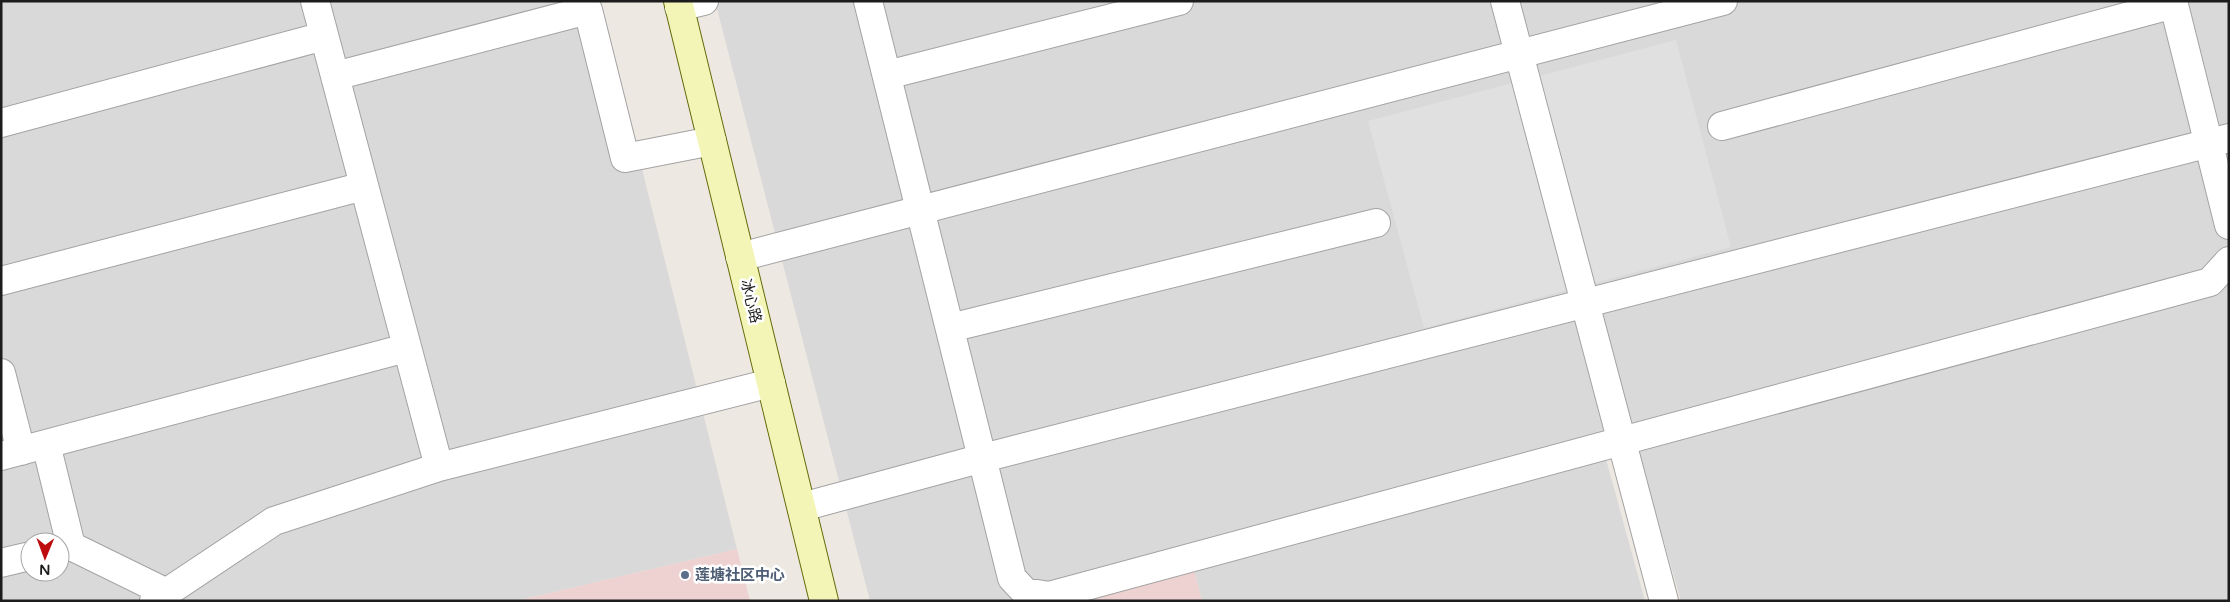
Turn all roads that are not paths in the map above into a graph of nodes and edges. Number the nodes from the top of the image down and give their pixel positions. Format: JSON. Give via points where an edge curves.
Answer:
{"nodes":[{"id":1,"x":315,"y":1,"type":"edge"},
{"id":2,"x":868,"y":1,"type":"edge"},
{"id":3,"x":1179,"y":1,"type":"edge"},
{"id":4,"x":1505,"y":1,"type":"edge"},
{"id":5,"x":1723,"y":1,"type":"edge"},
{"id":6,"x":2173,"y":2,"type":"edge"},
{"id":7,"x":687,"y":3,"type":"edge"},
{"id":8,"x":324,"y":36,"type":"junction"},
{"id":9,"x":1519,"y":54,"type":"junction"},
{"id":10,"x":887,"y":75,"type":"junction"},
{"id":11,"x":334,"y":76,"type":"junction"},
{"id":12,"x":1,"y":123,"type":"edge"},
{"id":13,"x":1722,"y":126,"type":"dead end"},
{"id":14,"x":712,"y":141,"type":"junction"},
{"id":15,"x":2219,"y":141,"type":"edge"},
{"id":16,"x":364,"y":186,"type":"junction"},
{"id":17,"x":921,"y":211,"type":"junction"},
{"id":18,"x":1376,"y":223,"type":"dead end"},
{"id":19,"x":2229,"y":224,"type":"edge"},
{"id":20,"x":740,"y":257,"type":"junction"},
{"id":21,"x":2229,"y":261,"type":"edge"},
{"id":22,"x":1,"y":281,"type":"edge"},
{"id":23,"x":1586,"y":304,"type":"junction"},
{"id":24,"x":950,"y":328,"type":"junction"},
{"id":25,"x":406,"y":348,"type":"junction"},
{"id":26,"x":1,"y":373,"type":"edge"},
{"id":27,"x":771,"y":383,"type":"junction"},
{"id":28,"x":1622,"y":441,"type":"junction"},
{"id":29,"x":23,"y":450,"type":"edge"},
{"id":30,"x":983,"y":458,"type":"junction"},
{"id":31,"x":439,"y":467,"type":"junction"},
{"id":32,"x":802,"y":508,"type":"junction"},
{"id":33,"x":59,"y":532,"type":"edge"},
{"id":34,"x":70,"y":550,"type":"edge"},
{"id":35,"x":20,"y":558,"type":"edge"},
{"id":36,"x":1,"y":563,"type":"edge"},
{"id":37,"x":160,"y":597,"type":"edge"},
{"id":38,"x":824,"y":601,"type":"edge"},
{"id":39,"x":1664,"y":601,"type":"edge"}],
"edges":[{"from":1,"to":8,"type":"street"},
{"from":2,"to":10,"type":"street"},
{"from":3,"to":10,"type":"street"},
{"from":4,"to":9,"type":"street"},
{"from":5,"to":9,"type":"street"},
{"from":6,"to":13,"type":"street"},
{"from":6,"to":15,"type":"street"},
{"from":7,"to":14,"type":"street","name":"冰心路"},
{"from":8,"to":11,"type":"street"},
{"from":8,"to":12,"type":"street"},
{"from":9,"to":17,"type":"street"},
{"from":9,"to":23,"type":"street"},
{"from":10,"to":17,"type":"street"},
{"from":11,"to":14,"type":"street","via":[[588,10],[626,158]]},
{"from":11,"to":16,"type":"street"},
{"from":14,"to":20,"type":"street","name":"冰心路"},
{"from":15,"to":19,"type":"street"},
{"from":15,"to":23,"type":"street"},
{"from":16,"to":22,"type":"street"},
{"from":16,"to":25,"type":"street"},
{"from":17,"to":20,"type":"street"},
{"from":17,"to":24,"type":"street"},
{"from":18,"to":24,"type":"street"},
{"from":20,"to":27,"type":"street","name":"冰心路"},
{"from":21,"to":28,"type":"street","via":[[2210,282]]},
{"from":23,"to":28,"type":"street"},
{"from":23,"to":30,"type":"street"},
{"from":24,"to":30,"type":"street"},
{"from":25,"to":29,"type":"street"},
{"from":25,"to":31,"type":"street"},
{"from":26,"to":29,"type":"street"},
{"from":27,"to":31,"type":"street"},
{"from":27,"to":32,"type":"street","name":"冰心路"},
{"from":28,"to":30,"type":"street","via":[[1049,596],[1025,592],[1012,578]]},
{"from":28,"to":39,"type":"street"},
{"from":29,"to":33,"type":"street"},
{"from":30,"to":32,"type":"street"},
{"from":31,"to":37,"type":"street","via":[[274,521]]},
{"from":32,"to":38,"type":"street","name":"冰心路"},
{"from":34,"to":37,"type":"street"},
{"from":35,"to":36,"type":"street"}]}
